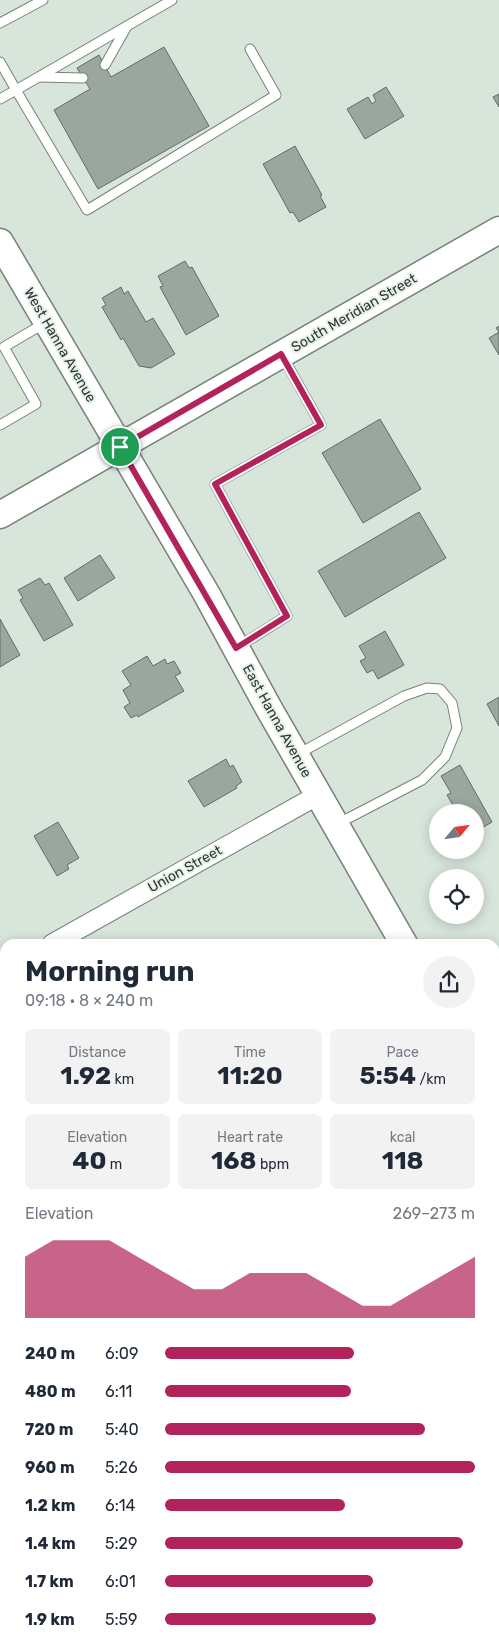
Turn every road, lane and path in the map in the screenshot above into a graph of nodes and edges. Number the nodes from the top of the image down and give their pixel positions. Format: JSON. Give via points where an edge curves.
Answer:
{"nodes":[{"id":1,"x":43,"y":0,"type":"edge"},
{"id":2,"x":172,"y":0,"type":"edge"},
{"id":3,"x":0,"y":23,"type":"edge"},
{"id":4,"x":127,"y":26,"type":"junction"},
{"id":5,"x":250,"y":49,"type":"dead end"},
{"id":6,"x":0,"y":62,"type":"edge"},
{"id":7,"x":105,"y":65,"type":"dead end"},
{"id":8,"x":39,"y":77,"type":"junction"},
{"id":9,"x":84,"y":78,"type":"dead end"},
{"id":10,"x":16,"y":90,"type":"junction"},
{"id":11,"x":0,"y":99,"type":"edge"},
{"id":12,"x":499,"y":230,"type":"edge"},
{"id":13,"x":0,"y":242,"type":"edge"},
{"id":14,"x":47,"y":323,"type":"junction"},
{"id":15,"x":281,"y":354,"type":"junction"},
{"id":16,"x":0,"y":425,"type":"edge"},
{"id":17,"x":120,"y":447,"type":"junction"},
{"id":18,"x":2,"y":509,"type":"edge"},
{"id":19,"x":236,"y":648,"type":"junction"},
{"id":20,"x":296,"y":755,"type":"junction"},
{"id":21,"x":318,"y":795,"type":"junction"},
{"id":22,"x":336,"y":825,"type":"junction"},
{"id":23,"x":61,"y":939,"type":"edge"},
{"id":24,"x":401,"y":939,"type":"edge"}],
"edges":[{"from":1,"to":3,"type":"lane"},
{"from":2,"to":4,"type":"lane"},
{"from":4,"to":7,"type":"lane"},
{"from":4,"to":8,"type":"lane"},
{"from":5,"to":10,"type":"lane","via":[[276,95],[87,210]]},
{"from":6,"to":10,"type":"lane"},
{"from":8,"to":9,"type":"lane"},
{"from":8,"to":10,"type":"lane"},
{"from":10,"to":11,"type":"lane"},
{"from":12,"to":15,"type":"main road","name":"South Meridian Street"},
{"from":13,"to":14,"type":"main road","name":"West Hanna Avenue"},
{"from":14,"to":16,"type":"lane","via":[[4,347],[36,404]]},
{"from":14,"to":17,"type":"main road","name":"West Hanna Avenue"},
{"from":15,"to":17,"type":"main road","name":"South Meridian Street"},
{"from":15,"to":19,"type":"lane","via":[[321,425],[215,484],[287,616]]},
{"from":17,"to":18,"type":"main road","name":"South Meridian Street"},
{"from":17,"to":19,"type":"main road","name":"East Hanna Avenue"},
{"from":19,"to":20,"type":"main road","name":"East Hanna Avenue"},
{"from":20,"to":21,"type":"main road","name":"East Hanna Avenue"},
{"from":20,"to":22,"type":"lane","via":[[404,696],[427,688],[440,689],[452,702],[457,728],[445,757],[422,780]]},
{"from":21,"to":22,"type":"main road","name":"East Hanna Avenue"},
{"from":21,"to":23,"type":"street","name":"Union Street"},
{"from":22,"to":24,"type":"main road","name":"East Hanna Avenue"}]}
